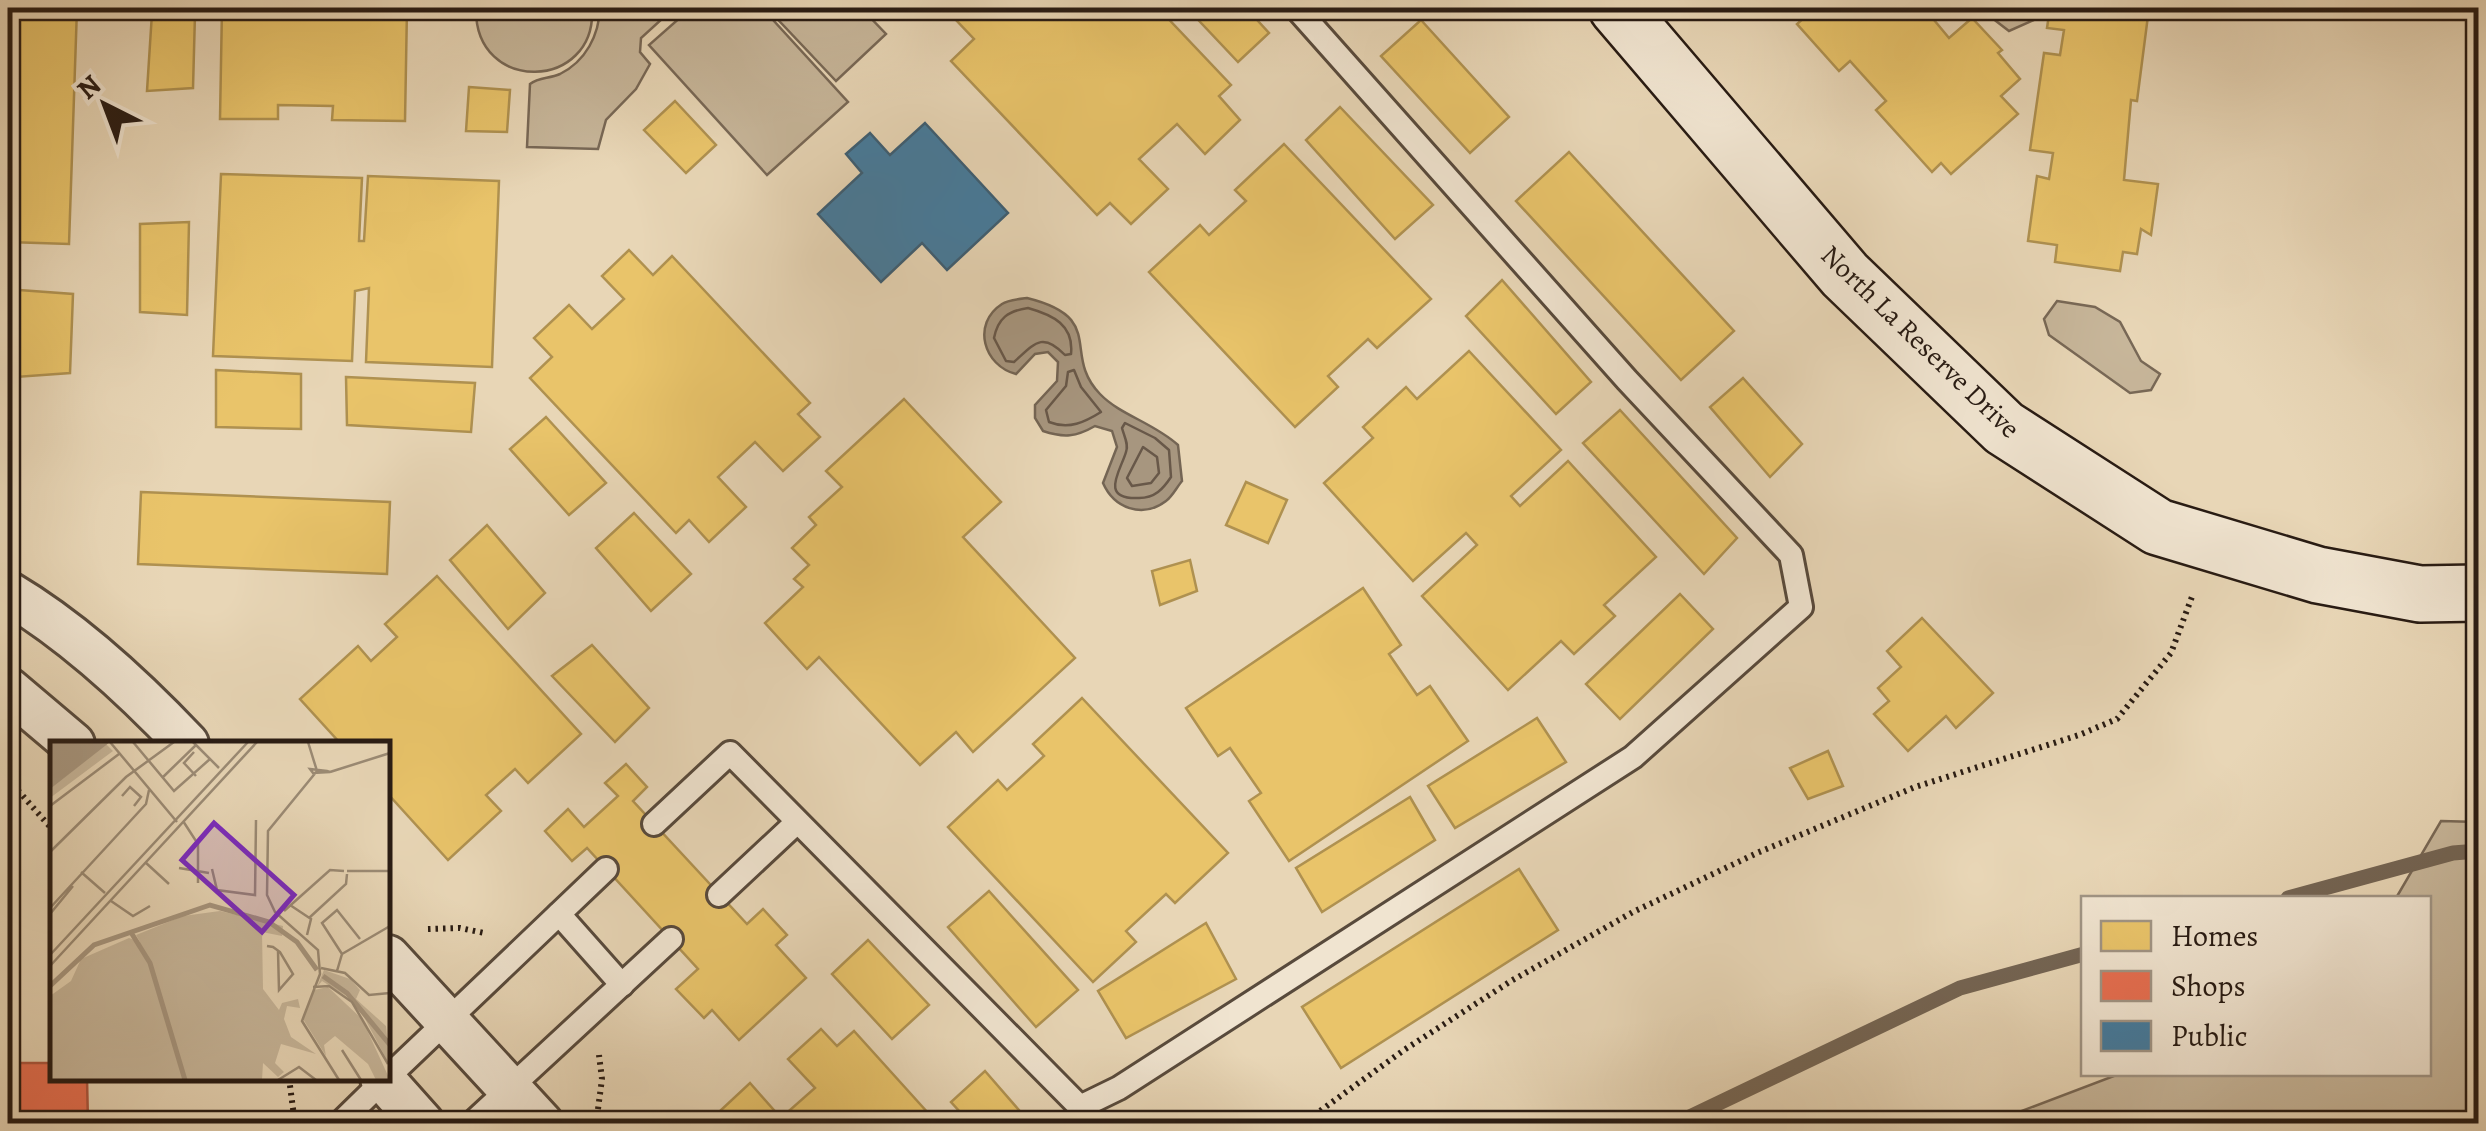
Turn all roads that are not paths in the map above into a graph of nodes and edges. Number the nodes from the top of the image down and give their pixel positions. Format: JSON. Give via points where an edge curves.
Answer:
{"nodes":[{"id":1,"x":1296,"y":8,"type":"edge"},
{"id":2,"x":1617,"y":8,"type":"edge"},
{"id":3,"x":2478,"y":593,"type":"edge"},
{"id":4,"x":8,"y":594,"type":"edge"},
{"id":5,"x":8,"y":689,"type":"edge"},
{"id":6,"x":69,"y":741,"type":"edge"},
{"id":7,"x":184,"y":741,"type":"edge"},
{"id":8,"x":796,"y":822,"type":"junction"},
{"id":9,"x":654,"y":824,"type":"dead end"},
{"id":10,"x":606,"y":869,"type":"dead end"},
{"id":11,"x":719,"y":895,"type":"dead end"},
{"id":12,"x":559,"y":914,"type":"junction"},
{"id":13,"x":671,"y":940,"type":"dead end"},
{"id":14,"x":390,"y":959,"type":"edge"},
{"id":15,"x":622,"y":984,"type":"junction"},
{"id":16,"x":447,"y":1021,"type":"junction"},
{"id":17,"x":390,"y":1074,"type":"edge"},
{"id":18,"x":383,"y":1081,"type":"edge"},
{"id":19,"x":387,"y":1081,"type":"edge"},
{"id":20,"x":510,"y":1088,"type":"junction"},
{"id":21,"x":338,"y":1124,"type":"edge"},
{"id":22,"x":424,"y":1124,"type":"edge"},
{"id":23,"x":471,"y":1124,"type":"edge"},
{"id":24,"x":542,"y":1124,"type":"edge"}],
"edges":[{"from":1,"to":8,"type":"lane","via":[[1791,555],[1801,607],[1632,758],[1120,1088],[1080,1107]]},
{"from":2,"to":3,"type":"street","name":"North La Reserve Drive","via":[[1845,275],[2004,428],[2158,527],[2318,575],[2420,594]]},
{"from":4,"to":7,"type":"street","via":[[105,666]]},
{"from":5,"to":6,"type":"street"},
{"from":8,"to":9,"type":"lane","via":[[730,753]]},
{"from":8,"to":11,"type":"lane"},
{"from":10,"to":12,"type":"lane"},
{"from":12,"to":15,"type":"lane"},
{"from":12,"to":16,"type":"lane"},
{"from":13,"to":15,"type":"lane"},
{"from":14,"to":16,"type":"street"},
{"from":15,"to":20,"type":"lane"},
{"from":16,"to":17,"type":"lane"},
{"from":16,"to":20,"type":"street"},
{"from":18,"to":21,"type":"lane"},
{"from":19,"to":22,"type":"street"},
{"from":20,"to":23,"type":"lane"},
{"from":20,"to":24,"type":"street"}]}
